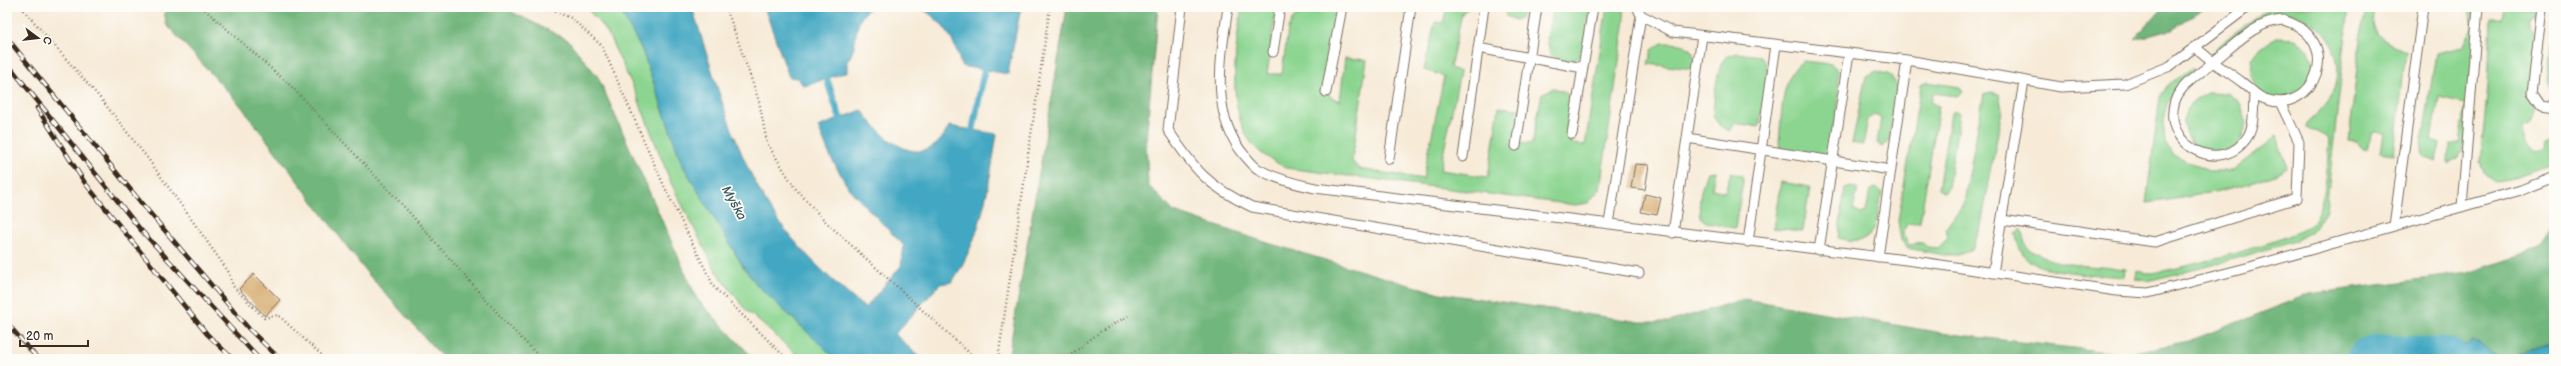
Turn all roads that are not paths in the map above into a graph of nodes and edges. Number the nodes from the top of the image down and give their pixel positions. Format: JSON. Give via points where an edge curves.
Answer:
{"nodes":[{"id":1,"x":1182,"y":7,"type":"edge"},
{"id":2,"x":1228,"y":7,"type":"edge"},
{"id":3,"x":1280,"y":7,"type":"edge"},
{"id":4,"x":1342,"y":7,"type":"edge"},
{"id":5,"x":1412,"y":7,"type":"edge"},
{"id":6,"x":1484,"y":7,"type":"edge"},
{"id":7,"x":1537,"y":7,"type":"edge"},
{"id":8,"x":1593,"y":7,"type":"edge"},
{"id":9,"x":2248,"y":7,"type":"edge"},
{"id":10,"x":2423,"y":7,"type":"edge"},
{"id":11,"x":2478,"y":7,"type":"edge"},
{"id":12,"x":2542,"y":7,"type":"edge"},
{"id":13,"x":1639,"y":11,"type":"edge"},
{"id":14,"x":1702,"y":36,"type":"junction"},
{"id":15,"x":1776,"y":44,"type":"junction"},
{"id":16,"x":2195,"y":46,"type":"junction"},
{"id":17,"x":1478,"y":48,"type":"junction"},
{"id":18,"x":1273,"y":52,"type":"dead end"},
{"id":19,"x":1849,"y":53,"type":"junction"},
{"id":20,"x":1529,"y":58,"type":"junction"},
{"id":21,"x":1907,"y":60,"type":"junction"},
{"id":22,"x":2213,"y":62,"type":"junction"},
{"id":23,"x":1583,"y":68,"type":"junction"},
{"id":24,"x":2024,"y":81,"type":"junction"},
{"id":25,"x":1326,"y":92,"type":"dead end"},
{"id":26,"x":2254,"y":93,"type":"junction"},
{"id":27,"x":2280,"y":102,"type":"junction"},
{"id":28,"x":2554,"y":108,"type":"edge"},
{"id":29,"x":1572,"y":134,"type":"dead end"},
{"id":30,"x":1687,"y":138,"type":"junction"},
{"id":31,"x":1516,"y":146,"type":"dead end"},
{"id":32,"x":1761,"y":150,"type":"junction"},
{"id":33,"x":1463,"y":158,"type":"dead end"},
{"id":34,"x":1389,"y":159,"type":"dead end"},
{"id":35,"x":1832,"y":161,"type":"junction"},
{"id":36,"x":1891,"y":170,"type":"junction"},
{"id":37,"x":2554,"y":177,"type":"edge"},
{"id":38,"x":2462,"y":207,"type":"junction"},
{"id":39,"x":2002,"y":220,"type":"junction"},
{"id":40,"x":1609,"y":224,"type":"junction"},
{"id":41,"x":2394,"y":226,"type":"junction"},
{"id":42,"x":1673,"y":232,"type":"junction"},
{"id":43,"x":1748,"y":242,"type":"junction"},
{"id":44,"x":1819,"y":250,"type":"junction"},
{"id":45,"x":1878,"y":257,"type":"junction"},
{"id":46,"x":1640,"y":273,"type":"dead end"},
{"id":47,"x":1993,"y":273,"type":"junction"}],
"edges":[{"from":1,"to":46,"type":"lane","via":[[1168,130],[1194,168],[1226,194],[1252,207]]},
{"from":2,"to":40,"type":"lane","via":[[1220,68],[1222,112],[1234,143],[1256,168],[1283,181],[1315,188]]},
{"from":3,"to":18,"type":"lane"},
{"from":4,"to":25,"type":"lane"},
{"from":5,"to":34,"type":"lane"},
{"from":6,"to":17,"type":"lane"},
{"from":7,"to":20,"type":"lane"},
{"from":8,"to":23,"type":"lane"},
{"from":9,"to":16,"type":"lane"},
{"from":10,"to":41,"type":"lane"},
{"from":11,"to":38,"type":"lane"},
{"from":12,"to":28,"type":"lane","via":[[2532,93],[2542,106]]},
{"from":13,"to":14,"type":"lane","via":[[1673,32]]},
{"from":13,"to":40,"type":"lane"},
{"from":14,"to":15,"type":"lane"},
{"from":14,"to":30,"type":"lane"},
{"from":15,"to":19,"type":"lane"},
{"from":15,"to":32,"type":"lane"},
{"from":16,"to":22,"type":"lane"},
{"from":16,"to":24,"type":"lane","via":[[2170,66],[2125,84],[2061,87]]},
{"from":17,"to":20,"type":"lane"},
{"from":17,"to":33,"type":"lane"},
{"from":19,"to":21,"type":"lane"},
{"from":19,"to":35,"type":"lane"},
{"from":20,"to":23,"type":"lane"},
{"from":20,"to":31,"type":"lane"},
{"from":21,"to":24,"type":"lane"},
{"from":21,"to":36,"type":"lane"},
{"from":22,"to":26,"type":"lane"},
{"from":22,"to":26,"type":"lane","via":[[2182,89],[2175,100],[2172,113],[2174,126],[2179,138],[2189,148],[2201,154],[2214,156],[2228,153],[2239,146],[2248,135],[2253,122]]},
{"from":22,"to":27,"type":"lane","via":[[2257,26],[2283,20],[2296,24],[2306,31],[2314,42],[2319,55],[2318,68],[2305,92],[2293,99]]},
{"from":23,"to":29,"type":"lane"},
{"from":24,"to":39,"type":"lane"},
{"from":26,"to":27,"type":"lane","via":[[2266,100]]},
{"from":27,"to":39,"type":"lane","via":[[2299,142],[2298,198],[2155,242]]},
{"from":30,"to":32,"type":"lane"},
{"from":30,"to":42,"type":"lane"},
{"from":32,"to":35,"type":"lane"},
{"from":32,"to":43,"type":"lane"},
{"from":35,"to":36,"type":"lane"},
{"from":35,"to":44,"type":"lane"},
{"from":36,"to":45,"type":"lane"},
{"from":37,"to":38,"type":"lane","via":[[2521,190]]},
{"from":38,"to":41,"type":"lane"},
{"from":39,"to":47,"type":"lane"},
{"from":40,"to":42,"type":"lane"},
{"from":41,"to":47,"type":"lane","via":[[2148,292],[2117,291]]},
{"from":42,"to":43,"type":"lane"},
{"from":43,"to":44,"type":"lane"},
{"from":44,"to":45,"type":"lane"},
{"from":45,"to":47,"type":"lane"}]}
